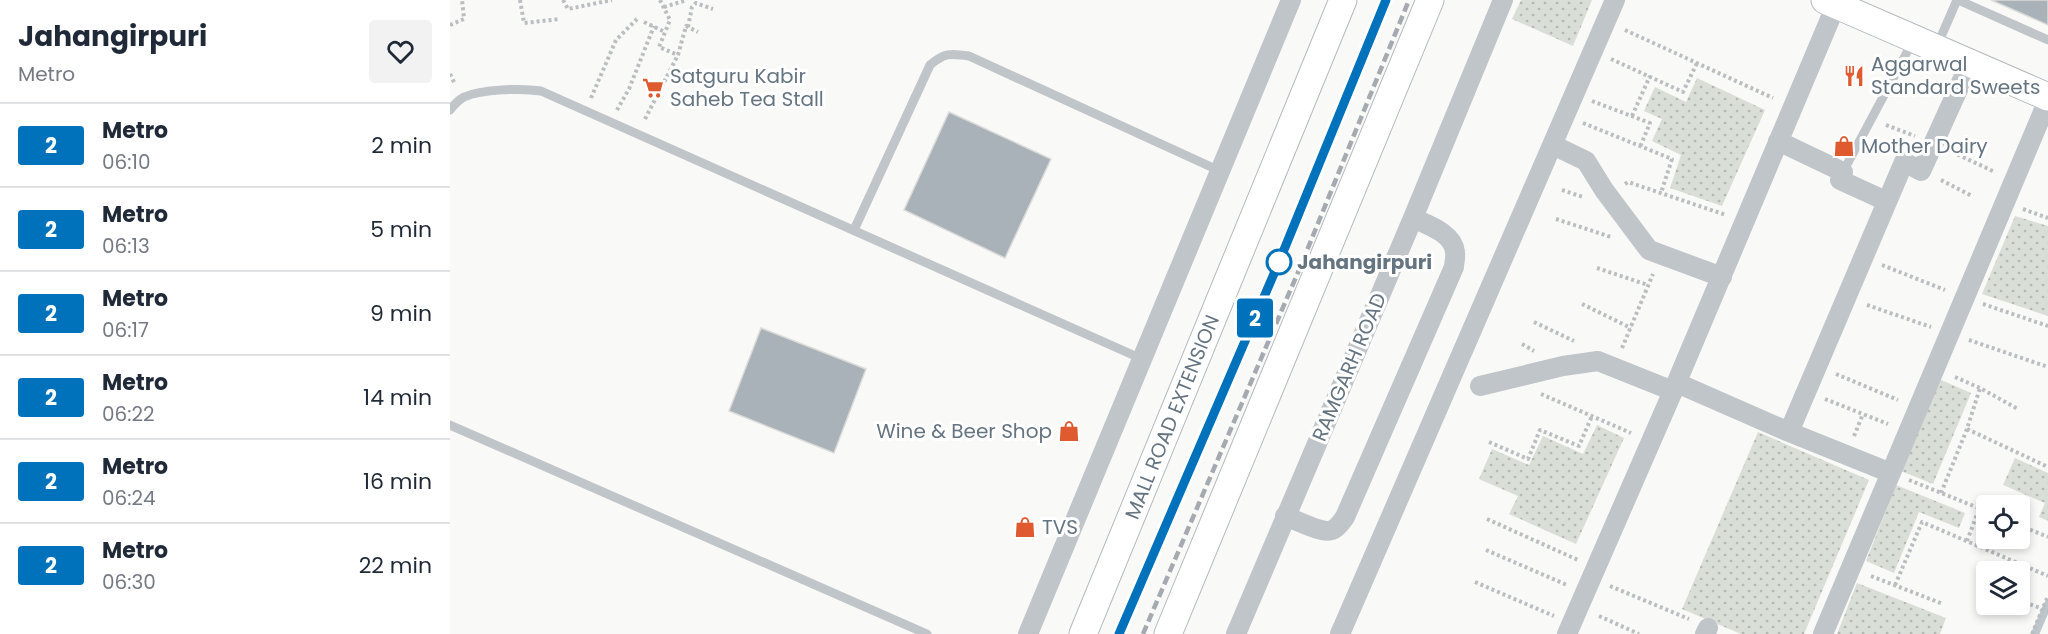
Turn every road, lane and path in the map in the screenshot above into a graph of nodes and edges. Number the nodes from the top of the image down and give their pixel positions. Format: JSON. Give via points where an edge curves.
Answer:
{"nodes":[{"id":1,"x":462,"y":0,"type":"edge"},
{"id":2,"x":519,"y":0,"type":"edge"},
{"id":3,"x":563,"y":0,"type":"edge"},
{"id":4,"x":612,"y":0,"type":"edge"},
{"id":5,"x":660,"y":0,"type":"edge"},
{"id":6,"x":687,"y":0,"type":"edge"},
{"id":7,"x":1291,"y":0,"type":"edge"},
{"id":8,"x":1342,"y":0,"type":"edge"},
{"id":9,"x":1430,"y":0,"type":"edge"},
{"id":10,"x":1503,"y":0,"type":"edge"},
{"id":11,"x":1615,"y":0,"type":"edge"},
{"id":12,"x":1957,"y":0,"type":"edge"},
{"id":13,"x":1830,"y":2,"type":"edge"},
{"id":14,"x":664,"y":7,"type":"junction"},
{"id":15,"x":713,"y":9,"type":"dead end"},
{"id":16,"x":560,"y":18,"type":"dead end"},
{"id":17,"x":637,"y":19,"type":"dead end"},
{"id":18,"x":1606,"y":21,"type":"junction"},
{"id":19,"x":644,"y":22,"type":"dead end"},
{"id":20,"x":450,"y":25,"type":"edge"},
{"id":21,"x":654,"y":26,"type":"junction"},
{"id":22,"x":688,"y":27,"type":"junction"},
{"id":23,"x":665,"y":32,"type":"junction"},
{"id":24,"x":698,"y":32,"type":"dead end"},
{"id":25,"x":2048,"y":40,"type":"edge"},
{"id":26,"x":1925,"y":44,"type":"junction"},
{"id":27,"x":1593,"y":51,"type":"junction"},
{"id":28,"x":678,"y":55,"type":"junction"},
{"id":29,"x":1698,"y":63,"type":"junction"},
{"id":30,"x":1970,"y":63,"type":"junction"},
{"id":31,"x":1650,"y":76,"type":"junction"},
{"id":32,"x":1575,"y":94,"type":"junction"},
{"id":33,"x":2048,"y":99,"type":"edge"},
{"id":34,"x":1793,"y":107,"type":"junction"},
{"id":35,"x":450,"y":110,"type":"edge"},
{"id":36,"x":586,"y":110,"type":"junction"},
{"id":37,"x":1632,"y":116,"type":"junction"},
{"id":38,"x":1565,"y":117,"type":"junction"},
{"id":39,"x":611,"y":121,"type":"junction"},
{"id":40,"x":637,"y":133,"type":"junction"},
{"id":41,"x":1778,"y":141,"type":"junction"},
{"id":42,"x":1553,"y":145,"type":"junction"},
{"id":43,"x":1640,"y":147,"type":"junction"},
{"id":44,"x":1220,"y":171,"type":"junction"},
{"id":45,"x":1921,"y":171,"type":"junction"},
{"id":46,"x":1843,"y":172,"type":"junction"},
{"id":47,"x":1604,"y":190,"type":"junction"},
{"id":48,"x":1661,"y":194,"type":"junction"},
{"id":49,"x":1972,"y":196,"type":"dead end"},
{"id":50,"x":1886,"y":201,"type":"junction"},
{"id":51,"x":1413,"y":218,"type":"junction"},
{"id":52,"x":1556,"y":219,"type":"dead end"},
{"id":53,"x":1744,"y":221,"type":"junction"},
{"id":54,"x":854,"y":230,"type":"junction"},
{"id":55,"x":1654,"y":252,"type":"junction"},
{"id":56,"x":1597,"y":268,"type":"dead end"},
{"id":57,"x":1722,"y":277,"type":"junction"},
{"id":58,"x":1648,"y":285,"type":"junction"},
{"id":59,"x":1582,"y":304,"type":"dead end"},
{"id":60,"x":1534,"y":322,"type":"dead end"},
{"id":61,"x":1630,"y":328,"type":"junction"},
{"id":62,"x":1142,"y":359,"type":"junction"},
{"id":63,"x":1606,"y":364,"type":"junction"},
{"id":64,"x":1817,"y":366,"type":"junction"},
{"id":65,"x":1935,"y":368,"type":"junction"},
{"id":66,"x":1508,"y":380,"type":"junction"},
{"id":67,"x":1480,"y":386,"type":"dead end"},
{"id":68,"x":1675,"y":387,"type":"junction"},
{"id":69,"x":1980,"y":388,"type":"junction"},
{"id":70,"x":1806,"y":392,"type":"junction"},
{"id":71,"x":1918,"y":409,"type":"junction"},
{"id":72,"x":2018,"y":409,"type":"dead end"},
{"id":73,"x":1592,"y":416,"type":"junction"},
{"id":74,"x":450,"y":424,"type":"edge"},
{"id":75,"x":1966,"y":429,"type":"junction"},
{"id":76,"x":1789,"y":432,"type":"junction"},
{"id":77,"x":1908,"y":432,"type":"junction"},
{"id":78,"x":1489,"y":442,"type":"dead end"},
{"id":79,"x":1651,"y":442,"type":"junction"},
{"id":80,"x":2048,"y":467,"type":"edge"},
{"id":81,"x":1891,"y":473,"type":"junction"},
{"id":82,"x":1941,"y":493,"type":"junction"},
{"id":83,"x":1976,"y":508,"type":"edge"},
{"id":84,"x":1286,"y":516,"type":"junction"},
{"id":85,"x":1976,"y":517,"type":"edge"},
{"id":86,"x":1486,"y":519,"type":"dead end"},
{"id":87,"x":2030,"y":530,"type":"edge"},
{"id":88,"x":2048,"y":537,"type":"edge"},
{"id":89,"x":1967,"y":541,"type":"junction"},
{"id":90,"x":1486,"y":550,"type":"dead end"},
{"id":91,"x":1851,"y":569,"type":"junction"},
{"id":92,"x":2048,"y":576,"type":"edge"},
{"id":93,"x":1475,"y":582,"type":"dead end"},
{"id":94,"x":1895,"y":585,"type":"junction"},
{"id":95,"x":2048,"y":596,"type":"edge"},
{"id":96,"x":1581,"y":600,"type":"edge"},
{"id":97,"x":1944,"y":604,"type":"dead end"},
{"id":98,"x":2030,"y":604,"type":"edge"},
{"id":99,"x":2043,"y":609,"type":"junction"},
{"id":100,"x":2048,"y":611,"type":"edge"},
{"id":101,"x":1707,"y":631,"type":"edge"},
{"id":102,"x":927,"y":634,"type":"edge"},
{"id":103,"x":1028,"y":634,"type":"edge"},
{"id":104,"x":1083,"y":634,"type":"edge"},
{"id":105,"x":1168,"y":634,"type":"edge"},
{"id":106,"x":1236,"y":634,"type":"edge"},
{"id":107,"x":1340,"y":634,"type":"edge"},
{"id":108,"x":1639,"y":634,"type":"edge"},
{"id":109,"x":1823,"y":634,"type":"edge"},
{"id":110,"x":2032,"y":634,"type":"edge"}],
"edges":[{"from":1,"to":20,"type":"path","via":[[464,19]]},
{"from":2,"to":16,"type":"path","via":[[524,23]]},
{"from":3,"to":4,"type":"path","via":[[568,9]]},
{"from":5,"to":14,"type":"path"},
{"from":6,"to":14,"type":"path"},
{"from":7,"to":44,"type":"street"},
{"from":8,"to":104,"type":"main road","name":"MALL ROAD EXTENSION"},
{"from":9,"to":105,"type":"main road"},
{"from":10,"to":51,"type":"street","name":"RAMGARH ROAD"},
{"from":11,"to":18,"type":"street"},
{"from":12,"to":25,"type":"lane"},
{"from":12,"to":26,"type":"lane"},
{"from":13,"to":26,"type":"main road"},
{"from":13,"to":34,"type":"street"},
{"from":14,"to":23,"type":"path","via":[[670,20]]},
{"from":15,"to":22,"type":"path","via":[[696,3]]},
{"from":17,"to":36,"type":"path","via":[[616,40]]},
{"from":18,"to":27,"type":"street"},
{"from":18,"to":29,"type":"path"},
{"from":19,"to":21,"type":"path"},
{"from":21,"to":23,"type":"path"},
{"from":21,"to":39,"type":"path"},
{"from":22,"to":24,"type":"path"},
{"from":22,"to":28,"type":"path"},
{"from":23,"to":28,"type":"path","via":[[659,47]]},
{"from":26,"to":30,"type":"main road"},
{"from":26,"to":46,"type":"lane"},
{"from":27,"to":31,"type":"path"},
{"from":27,"to":32,"type":"street"},
{"from":28,"to":40,"type":"path"},
{"from":29,"to":31,"type":"path","via":[[1683,92]]},
{"from":29,"to":34,"type":"path"},
{"from":30,"to":33,"type":"main road"},
{"from":30,"to":45,"type":"street"},
{"from":31,"to":37,"type":"path"},
{"from":32,"to":37,"type":"path"},
{"from":32,"to":38,"type":"street"},
{"from":33,"to":65,"type":"street"},
{"from":34,"to":41,"type":"street"},
{"from":35,"to":36,"type":"lane","via":[[472,94],[525,88]]},
{"from":36,"to":39,"type":"lane"},
{"from":37,"to":43,"type":"path","via":[[1650,123]]},
{"from":38,"to":42,"type":"street"},
{"from":38,"to":43,"type":"path"},
{"from":39,"to":40,"type":"lane"},
{"from":40,"to":54,"type":"lane"},
{"from":41,"to":46,"type":"street"},
{"from":41,"to":53,"type":"street"},
{"from":42,"to":47,"type":"street","via":[[1586,161]]},
{"from":42,"to":107,"type":"street"},
{"from":43,"to":48,"type":"path","via":[[1672,159]]},
{"from":44,"to":54,"type":"lane","via":[[969,56],[954,53],[941,56],[930,65]]},
{"from":44,"to":62,"type":"street"},
{"from":45,"to":49,"type":"path"},
{"from":45,"to":50,"type":"street","via":[[1904,162]]},
{"from":46,"to":50,"type":"street","via":[[1840,180]]},
{"from":47,"to":48,"type":"path","via":[[1628,182]]},
{"from":47,"to":55,"type":"street"},
{"from":48,"to":53,"type":"path"},
{"from":50,"to":64,"type":"street"},
{"from":51,"to":84,"type":"street","name":"RAMGARH ROAD"},
{"from":51,"to":84,"type":"street","via":[[1450,240],[1455,251],[1454,267],[1346,517],[1332,530],[1323,531]]},
{"from":52,"to":55,"type":"path"},
{"from":53,"to":57,"type":"street"},
{"from":54,"to":62,"type":"lane"},
{"from":55,"to":57,"type":"street"},
{"from":55,"to":58,"type":"path"},
{"from":56,"to":58,"type":"path"},
{"from":57,"to":68,"type":"street"},
{"from":58,"to":61,"type":"path"},
{"from":59,"to":61,"type":"path"},
{"from":60,"to":63,"type":"path","via":[[1577,343]]},
{"from":61,"to":63,"type":"path"},
{"from":62,"to":103,"type":"street"},
{"from":63,"to":66,"type":"street","via":[[1563,366]]},
{"from":63,"to":68,"type":"street"},
{"from":64,"to":70,"type":"street"},
{"from":64,"to":71,"type":"path"},
{"from":65,"to":69,"type":"path"},
{"from":65,"to":71,"type":"street"},
{"from":66,"to":67,"type":"street"},
{"from":66,"to":73,"type":"path"},
{"from":68,"to":76,"type":"street"},
{"from":68,"to":79,"type":"street"},
{"from":69,"to":72,"type":"path"},
{"from":69,"to":75,"type":"path"},
{"from":70,"to":76,"type":"street"},
{"from":70,"to":77,"type":"path"},
{"from":71,"to":77,"type":"street"},
{"from":73,"to":78,"type":"path","via":[[1579,446],[1540,430],[1528,459]]},
{"from":73,"to":79,"type":"path"},
{"from":74,"to":102,"type":"lane"},
{"from":75,"to":80,"type":"path"},
{"from":75,"to":82,"type":"path"},
{"from":76,"to":81,"type":"street"},
{"from":77,"to":81,"type":"street"},
{"from":79,"to":96,"type":"street"},
{"from":81,"to":82,"type":"path"},
{"from":81,"to":91,"type":"street"},
{"from":82,"to":83,"type":"path"},
{"from":84,"to":106,"type":"street","name":"RAMGARH ROAD"},
{"from":85,"to":89,"type":"path"},
{"from":86,"to":96,"type":"path"},
{"from":87,"to":88,"type":"path"},
{"from":89,"to":92,"type":"path"},
{"from":89,"to":94,"type":"path","via":[[1922,522]]},
{"from":90,"to":96,"type":"path"},
{"from":91,"to":94,"type":"path"},
{"from":91,"to":109,"type":"street"},
{"from":93,"to":96,"type":"path"},
{"from":94,"to":97,"type":"path"},
{"from":95,"to":99,"type":"path"},
{"from":96,"to":101,"type":"path"},
{"from":96,"to":108,"type":"path"},
{"from":98,"to":99,"type":"path"},
{"from":99,"to":100,"type":"path"},
{"from":99,"to":110,"type":"path"}]}
